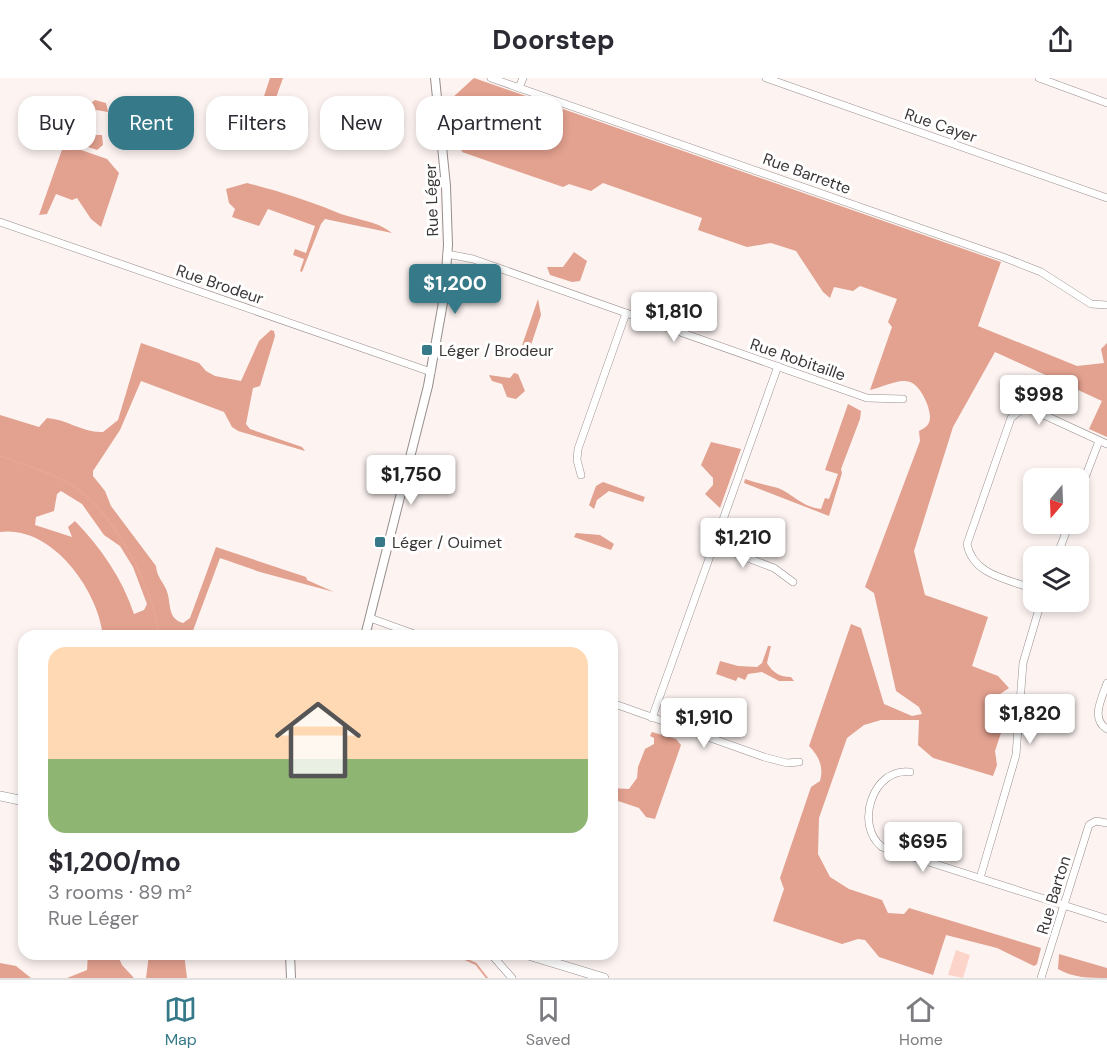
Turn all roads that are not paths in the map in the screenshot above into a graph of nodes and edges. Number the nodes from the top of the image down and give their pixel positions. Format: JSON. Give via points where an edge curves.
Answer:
{"nodes":[{"id":1,"x":435,"y":78,"type":"edge"},
{"id":2,"x":491,"y":78,"type":"edge"},
{"id":3,"x":523,"y":78,"type":"edge"},
{"id":4,"x":766,"y":78,"type":"edge"},
{"id":5,"x":1039,"y":78,"type":"edge"},
{"id":6,"x":519,"y":88,"type":"junction"},
{"id":7,"x":1107,"y":102,"type":"edge"},
{"id":8,"x":1107,"y":198,"type":"edge"},
{"id":9,"x":0,"y":222,"type":"edge"},
{"id":10,"x":447,"y":254,"type":"junction"},
{"id":11,"x":1107,"y":305,"type":"edge"},
{"id":12,"x":626,"y":313,"type":"junction"},
{"id":13,"x":778,"y":366,"type":"junction"},
{"id":14,"x":432,"y":372,"type":"junction"},
{"id":15,"x":903,"y":399,"type":"dead end"},
{"id":16,"x":1099,"y":441,"type":"junction"},
{"id":17,"x":1107,"y":444,"type":"edge"},
{"id":18,"x":1089,"y":468,"type":"edge"},
{"id":19,"x":581,"y":475,"type":"dead end"},
{"id":20,"x":714,"y":545,"type":"junction"},
{"id":21,"x":793,"y":582,"type":"dead end"},
{"id":22,"x":1023,"y":585,"type":"edge"},
{"id":23,"x":1038,"y":612,"type":"edge"},
{"id":24,"x":370,"y":618,"type":"junction"},
{"id":25,"x":367,"y":630,"type":"edge"},
{"id":26,"x":403,"y":630,"type":"edge"},
{"id":27,"x":1107,"y":683,"type":"edge"},
{"id":28,"x":618,"y":705,"type":"edge"},
{"id":29,"x":652,"y":718,"type":"junction"},
{"id":30,"x":1107,"y":729,"type":"edge"},
{"id":31,"x":799,"y":762,"type":"dead end"},
{"id":32,"x":910,"y":772,"type":"dead end"},
{"id":33,"x":0,"y":796,"type":"edge"},
{"id":34,"x":18,"y":800,"type":"edge"},
{"id":35,"x":1107,"y":824,"type":"edge"},
{"id":36,"x":980,"y":878,"type":"junction"},
{"id":37,"x":1064,"y":905,"type":"junction"},
{"id":38,"x":1107,"y":919,"type":"edge"},
{"id":39,"x":290,"y":960,"type":"edge"},
{"id":40,"x":496,"y":960,"type":"edge"},
{"id":41,"x":545,"y":960,"type":"edge"},
{"id":42,"x":291,"y":978,"type":"edge"},
{"id":43,"x":513,"y":978,"type":"edge"},
{"id":44,"x":604,"y":978,"type":"edge"},
{"id":45,"x":1041,"y":978,"type":"edge"}],
"edges":[{"from":1,"to":10,"type":"street","name":"Rue Léger","via":[[444,143]]},
{"from":2,"to":6,"type":"street","name":"Rue Barrette"},
{"from":3,"to":6,"type":"street"},
{"from":4,"to":8,"type":"street","name":"Rue Cayer"},
{"from":5,"to":7,"type":"street"},
{"from":6,"to":11,"type":"street","name":"Rue Barrette","via":[[1003,257],[1041,272],[1091,304]]},
{"from":9,"to":14,"type":"street","name":"Rue Brodeur"},
{"from":10,"to":12,"type":"street","name":"Rue Robitaille","via":[[473,259]]},
{"from":10,"to":14,"type":"street","name":"Rue Léger"},
{"from":12,"to":13,"type":"street","name":"Rue Robitaille"},
{"from":12,"to":19,"type":"street","via":[[578,449]]},
{"from":13,"to":15,"type":"street","name":"Rue Robitaille","via":[[867,398]]},
{"from":13,"to":20,"type":"street"},
{"from":14,"to":24,"type":"street","name":"Rue Léger"},
{"from":16,"to":17,"type":"street"},
{"from":16,"to":18,"type":"street"},
{"from":16,"to":22,"type":"street","via":[[1033,410],[1022,409],[1011,418],[967,544],[972,559],[982,570]]},
{"from":20,"to":21,"type":"street","via":[[774,568]]},
{"from":20,"to":29,"type":"street"},
{"from":23,"to":36,"type":"street","via":[[1023,663],[1014,762]]},
{"from":24,"to":25,"type":"street","name":"Rue Léger"},
{"from":24,"to":26,"type":"street"},
{"from":27,"to":30,"type":"street","via":[[1098,710],[1099,723]]},
{"from":28,"to":29,"type":"street"},
{"from":29,"to":31,"type":"street","via":[[778,761]]},
{"from":32,"to":36,"type":"street","via":[[892,774],[878,786],[867,817],[871,836],[890,850]]},
{"from":33,"to":34,"type":"main road"},
{"from":35,"to":37,"type":"street","name":"Rue Barton","via":[[1092,821]]},
{"from":36,"to":37,"type":"street"},
{"from":37,"to":38,"type":"street"},
{"from":37,"to":45,"type":"street","name":"Rue Barton"},
{"from":39,"to":42,"type":"street"},
{"from":40,"to":43,"type":"street"},
{"from":41,"to":44,"type":"main road"}]}
